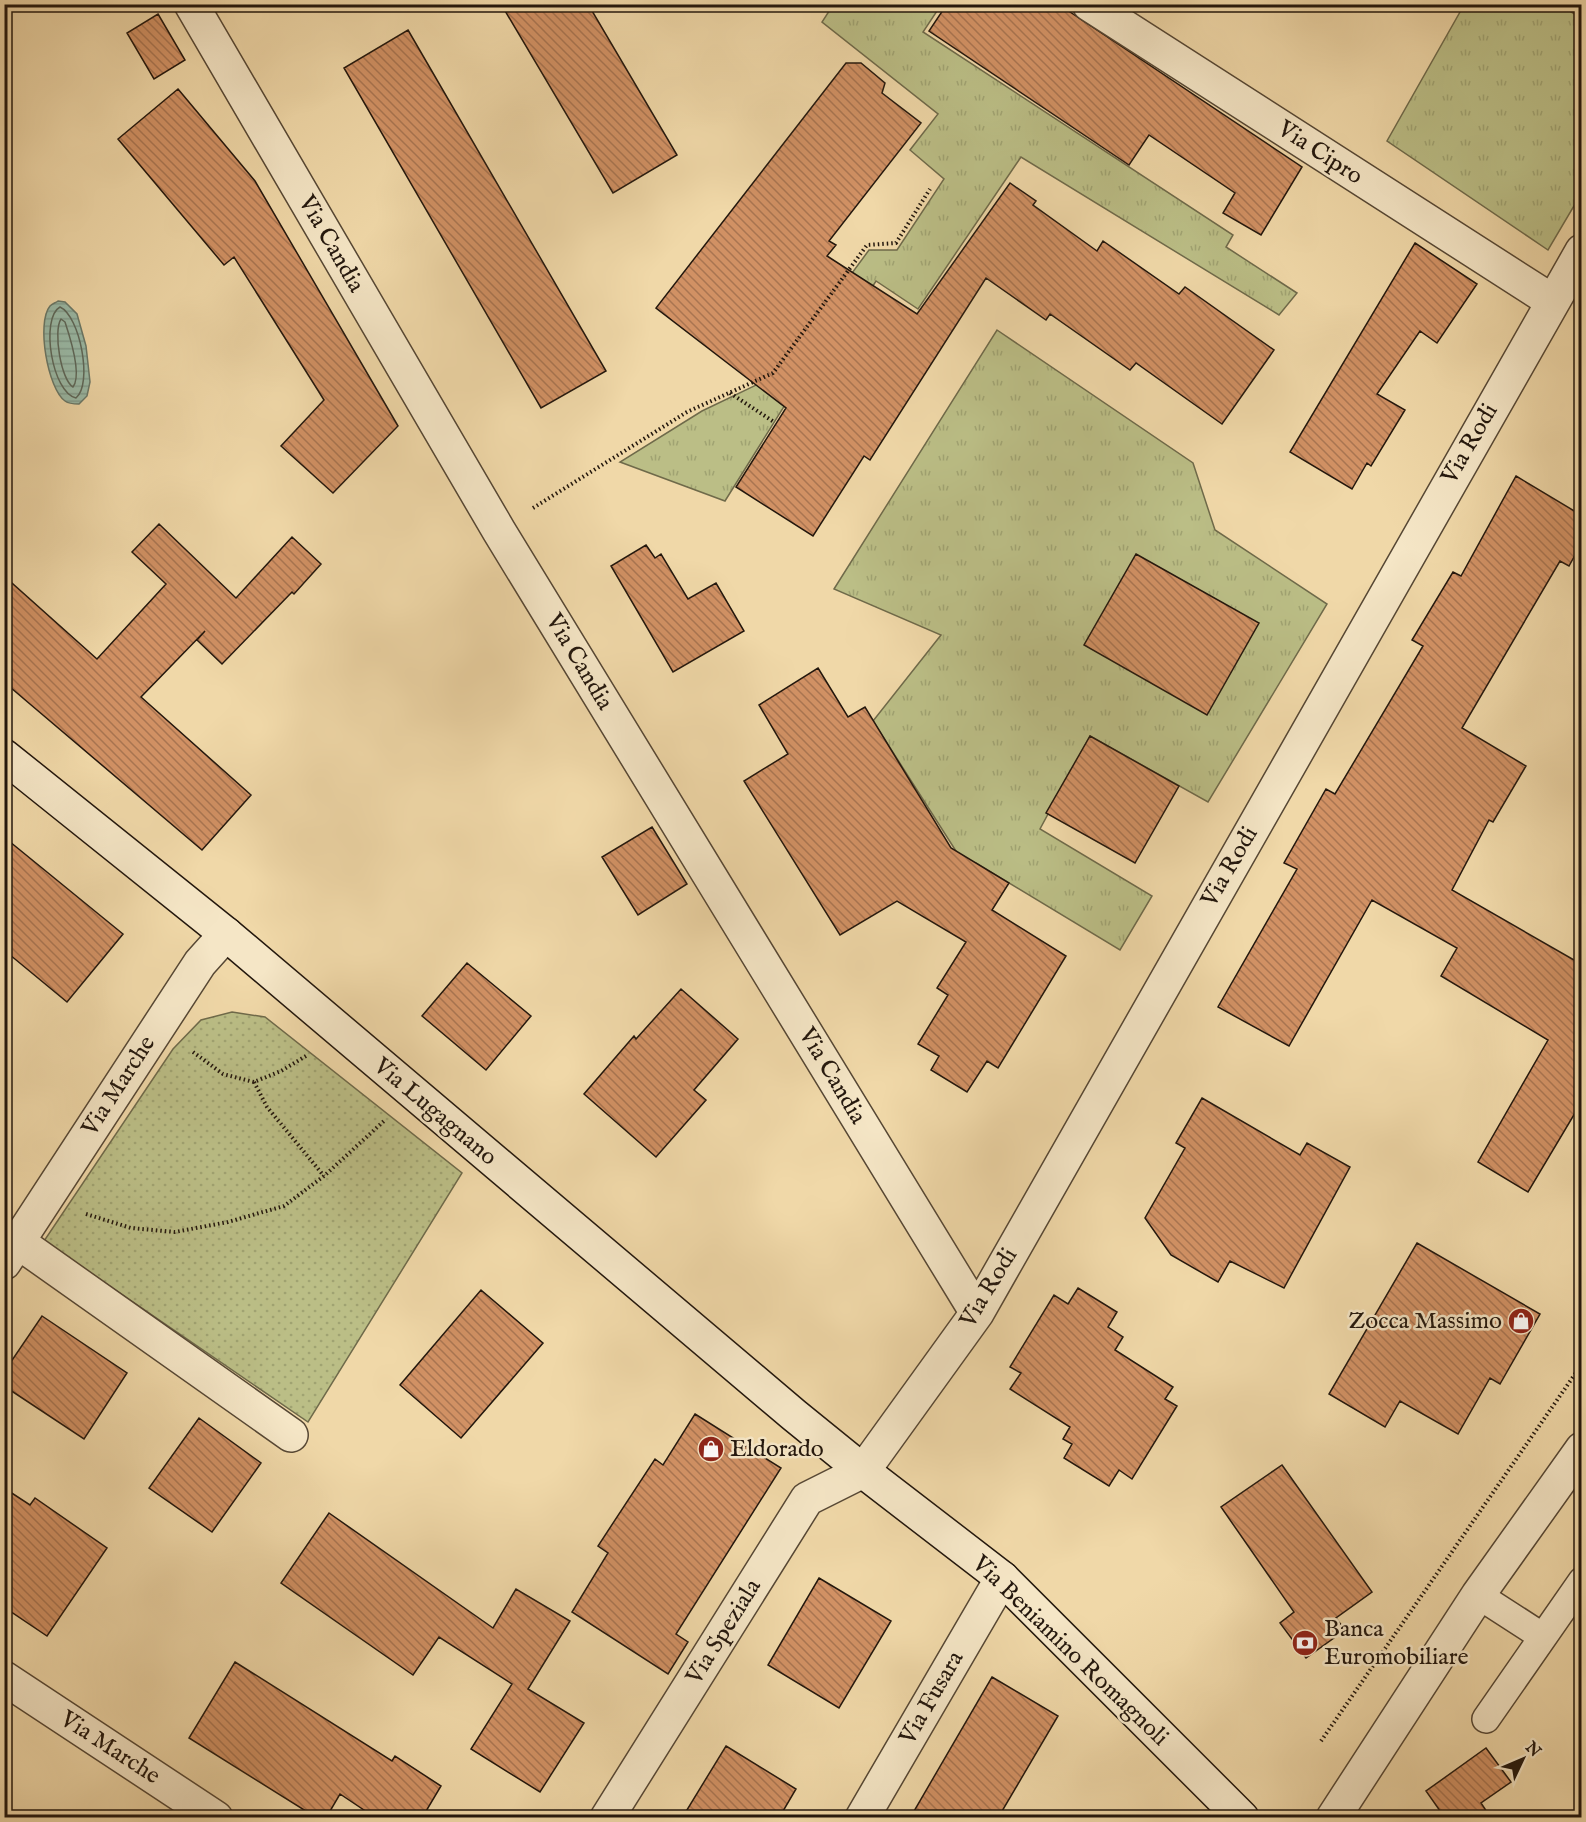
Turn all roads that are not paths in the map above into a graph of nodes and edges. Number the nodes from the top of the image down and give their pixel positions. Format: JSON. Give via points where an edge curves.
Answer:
{"nodes":[{"id":1,"x":191,"y":4,"type":"edge"},
{"id":2,"x":1089,"y":4,"type":"edge"},
{"id":3,"x":1581,"y":251,"type":"edge"},
{"id":4,"x":1552,"y":301,"type":"junction"},
{"id":5,"x":4,"y":756,"type":"edge"},
{"id":6,"x":226,"y":934,"type":"junction"},
{"id":7,"x":11,"y":1252,"type":"edge"},
{"id":8,"x":977,"y":1313,"type":"junction"},
{"id":9,"x":291,"y":1435,"type":"dead end"},
{"id":10,"x":1581,"y":1449,"type":"edge"},
{"id":11,"x":863,"y":1471,"type":"junction"},
{"id":12,"x":1002,"y":1578,"type":"junction"},
{"id":13,"x":1581,"y":1581,"type":"edge"},
{"id":14,"x":1478,"y":1595,"type":"junction"},
{"id":15,"x":1543,"y":1637,"type":"junction"},
{"id":16,"x":4,"y":1678,"type":"edge"},
{"id":17,"x":1486,"y":1719,"type":"dead end"},
{"id":18,"x":216,"y":1818,"type":"edge"},
{"id":19,"x":607,"y":1818,"type":"edge"},
{"id":20,"x":862,"y":1818,"type":"edge"},
{"id":21,"x":1242,"y":1818,"type":"edge"},
{"id":22,"x":1333,"y":1818,"type":"edge"}],
"edges":[{"from":1,"to":8,"type":"street","name":"Via Candia","via":[[499,531]]},
{"from":2,"to":4,"type":"street","name":"Via Cipro"},
{"from":3,"to":4,"type":"street","name":"Via Rodi"},
{"from":4,"to":8,"type":"street","name":"Via Rodi"},
{"from":5,"to":6,"type":"street","name":"Via Lugagnano"},
{"from":6,"to":7,"type":"street","name":"Via Marche","via":[[200,963]]},
{"from":6,"to":11,"type":"street","name":"Via Lugagnano"},
{"from":7,"to":9,"type":"street","name":"Via Marche"},
{"from":8,"to":11,"type":"street","name":"Via Rodi"},
{"from":10,"to":14,"type":"street"},
{"from":11,"to":12,"type":"street","name":"Via Beniamino Romagnoli"},
{"from":11,"to":19,"type":"street","name":"Via Speziala","via":[[807,1499]]},
{"from":12,"to":20,"type":"street","name":"Via Fusara"},
{"from":12,"to":21,"type":"street","name":"Via Beniamino Romagnoli"},
{"from":13,"to":15,"type":"lane"},
{"from":14,"to":15,"type":"lane"},
{"from":14,"to":22,"type":"street"},
{"from":15,"to":17,"type":"lane"},
{"from":16,"to":18,"type":"street","name":"Via Marche"}]}
